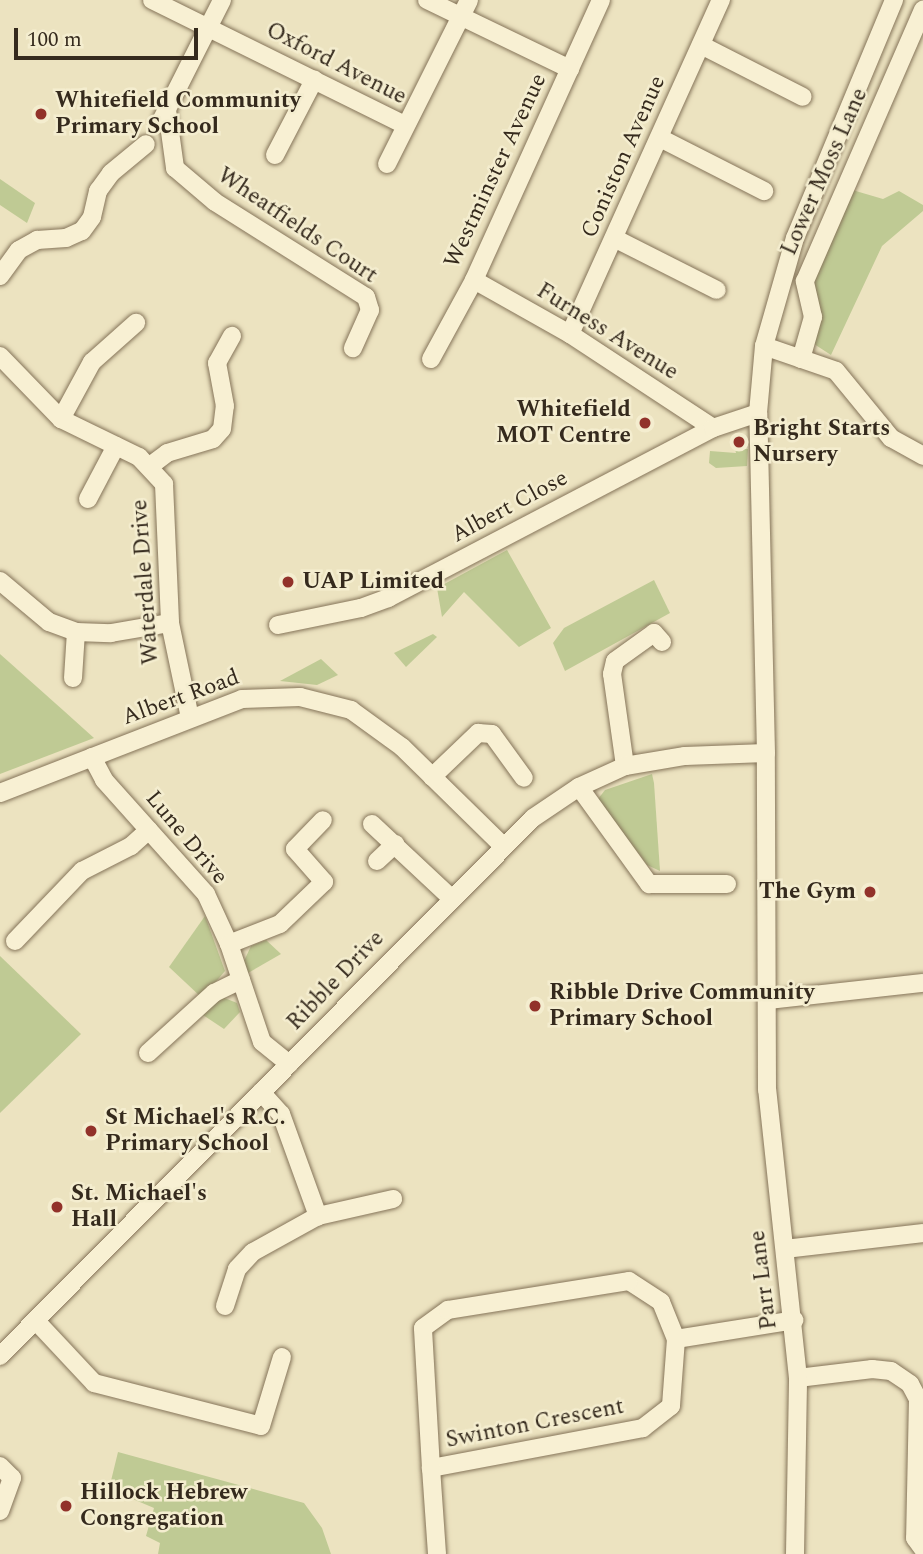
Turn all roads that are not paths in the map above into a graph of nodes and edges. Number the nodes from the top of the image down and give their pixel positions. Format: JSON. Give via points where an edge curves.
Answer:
{"nodes":[{"id":1,"x":152,"y":0,"type":"edge"},
{"id":2,"x":222,"y":0,"type":"edge"},
{"id":3,"x":427,"y":0,"type":"edge"},
{"id":4,"x":601,"y":0,"type":"edge"},
{"id":5,"x":721,"y":0,"type":"edge"},
{"id":6,"x":894,"y":0,"type":"edge"},
{"id":7,"x":465,"y":8,"type":"edge"},
{"id":8,"x":923,"y":9,"type":"edge"},
{"id":9,"x":208,"y":27,"type":"junction"},
{"id":10,"x":701,"y":45,"type":"junction"},
{"id":11,"x":570,"y":69,"type":"junction"},
{"id":12,"x":314,"y":79,"type":"junction"},
{"id":13,"x":803,"y":97,"type":"dead end"},
{"id":14,"x":166,"y":110,"type":"junction"},
{"id":15,"x":405,"y":125,"type":"junction"},
{"id":16,"x":158,"y":127,"type":"dead end"},
{"id":17,"x":660,"y":138,"type":"junction"},
{"id":18,"x":146,"y":144,"type":"dead end"},
{"id":19,"x":275,"y":155,"type":"dead end"},
{"id":20,"x":387,"y":164,"type":"dead end"},
{"id":21,"x":764,"y":191,"type":"dead end"},
{"id":22,"x":614,"y":239,"type":"junction"},
{"id":23,"x":0,"y":276,"type":"edge"},
{"id":24,"x":474,"y":280,"type":"junction"},
{"id":25,"x":717,"y":290,"type":"dead end"},
{"id":26,"x":136,"y":323,"type":"dead end"},
{"id":27,"x":570,"y":334,"type":"junction"},
{"id":28,"x":224,"y":343,"type":"dead end"},
{"id":29,"x":764,"y":346,"type":"junction"},
{"id":30,"x":353,"y":348,"type":"dead end"},
{"id":31,"x":0,"y":356,"type":"edge"},
{"id":32,"x":431,"y":359,"type":"dead end"},
{"id":33,"x":801,"y":359,"type":"junction"},
{"id":34,"x":758,"y":413,"type":"junction"},
{"id":35,"x":61,"y":419,"type":"junction"},
{"id":36,"x":713,"y":428,"type":"junction"},
{"id":37,"x":116,"y":446,"type":"junction"},
{"id":38,"x":923,"y":456,"type":"edge"},
{"id":39,"x":150,"y":466,"type":"junction"},
{"id":40,"x":88,"y":499,"type":"dead end"},
{"id":41,"x":0,"y":581,"type":"edge"},
{"id":42,"x":170,"y":623,"type":"junction"},
{"id":43,"x":278,"y":625,"type":"dead end"},
{"id":44,"x":76,"y":632,"type":"junction"},
{"id":45,"x":662,"y":642,"type":"dead end"},
{"id":46,"x":78,"y":668,"type":"dead end"},
{"id":47,"x":190,"y":718,"type":"junction"},
{"id":48,"x":766,"y":753,"type":"junction"},
{"id":49,"x":92,"y":757,"type":"junction"},
{"id":50,"x":625,"y":766,"type":"junction"},
{"id":51,"x":432,"y":777,"type":"junction"},
{"id":52,"x":524,"y":778,"type":"dead end"},
{"id":53,"x":579,"y":787,"type":"junction"},
{"id":54,"x":0,"y":793,"type":"edge"},
{"id":55,"x":323,"y":820,"type":"dead end"},
{"id":56,"x":372,"y":824,"type":"dead end"},
{"id":57,"x":149,"y":830,"type":"junction"},
{"id":58,"x":395,"y":844,"type":"junction"},
{"id":59,"x":502,"y":845,"type":"junction"},
{"id":60,"x":377,"y":861,"type":"dead end"},
{"id":61,"x":727,"y":884,"type":"dead end"},
{"id":62,"x":451,"y":898,"type":"junction"},
{"id":63,"x":15,"y":941,"type":"dead end"},
{"id":64,"x":229,"y":944,"type":"junction"},
{"id":65,"x":241,"y":980,"type":"junction"},
{"id":66,"x":923,"y":983,"type":"edge"},
{"id":67,"x":768,"y":1000,"type":"junction"},
{"id":68,"x":148,"y":1053,"type":"dead end"},
{"id":69,"x":289,"y":1064,"type":"junction"},
{"id":70,"x":261,"y":1092,"type":"junction"},
{"id":71,"x":393,"y":1199,"type":"dead end"},
{"id":72,"x":318,"y":1216,"type":"junction"},
{"id":73,"x":923,"y":1233,"type":"edge"},
{"id":74,"x":785,"y":1249,"type":"junction"},
{"id":75,"x":225,"y":1306,"type":"dead end"},
{"id":76,"x":794,"y":1320,"type":"junction"},
{"id":77,"x":36,"y":1321,"type":"junction"},
{"id":78,"x":676,"y":1339,"type":"junction"},
{"id":79,"x":0,"y":1356,"type":"edge"},
{"id":80,"x":282,"y":1357,"type":"dead end"},
{"id":81,"x":798,"y":1378,"type":"junction"},
{"id":82,"x":0,"y":1465,"type":"edge"},
{"id":83,"x":920,"y":1466,"type":"edge"},
{"id":84,"x":431,"y":1468,"type":"junction"},
{"id":85,"x":0,"y":1511,"type":"edge"},
{"id":86,"x":923,"y":1549,"type":"edge"},
{"id":87,"x":437,"y":1554,"type":"edge"},
{"id":88,"x":795,"y":1554,"type":"edge"}],
"edges":[{"from":1,"to":9,"type":"street","name":"Oxford Avenue"},
{"from":2,"to":9,"type":"street"},
{"from":3,"to":7,"type":"street"},
{"from":4,"to":11,"type":"street","name":"Westminster Avenue"},
{"from":5,"to":10,"type":"street","name":"Coniston Avenue"},
{"from":6,"to":29,"type":"street","name":"Parr Lane","via":[[795,238]]},
{"from":7,"to":11,"type":"street"},
{"from":7,"to":15,"type":"street"},
{"from":8,"to":33,"type":"street","name":"Lower Moss Lane","via":[[804,281],[813,317]]},
{"from":9,"to":12,"type":"street","name":"Oxford Avenue"},
{"from":9,"to":14,"type":"street"},
{"from":10,"to":13,"type":"street"},
{"from":10,"to":17,"type":"street","name":"Coniston Avenue"},
{"from":11,"to":24,"type":"street","name":"Westminster Avenue"},
{"from":12,"to":15,"type":"street","name":"Oxford Avenue"},
{"from":12,"to":19,"type":"street"},
{"from":14,"to":16,"type":"street"},
{"from":14,"to":30,"type":"street","name":"Wheatfields Court","via":[[175,168],[215,201],[366,297],[370,310]]},
{"from":15,"to":20,"type":"street"},
{"from":17,"to":21,"type":"street"},
{"from":17,"to":22,"type":"street","name":"Coniston Avenue"},
{"from":18,"to":23,"type":"street","via":[[111,173],[98,191],[92,217],[82,231],[66,238],[37,240],[19,250]]},
{"from":22,"to":25,"type":"street"},
{"from":22,"to":27,"type":"street","name":"Coniston Avenue"},
{"from":24,"to":27,"type":"street","name":"Furness Avenue"},
{"from":24,"to":32,"type":"street","name":"Westminster Avenue"},
{"from":26,"to":35,"type":"street","via":[[92,362]]},
{"from":27,"to":36,"type":"street","name":"Furness Avenue"},
{"from":28,"to":39,"type":"street","via":[[217,363],[225,406],[222,429],[213,439],[167,453]]},
{"from":29,"to":33,"type":"street"},
{"from":29,"to":34,"type":"street","name":"Parr Lane"},
{"from":31,"to":35,"type":"street","name":"Waterdale Drive"},
{"from":33,"to":38,"type":"street","via":[[836,371],[891,438]]},
{"from":34,"to":36,"type":"street","name":"Albert Close"},
{"from":34,"to":48,"type":"street","name":"Parr Lane"},
{"from":35,"to":37,"type":"street","name":"Waterdale Drive"},
{"from":36,"to":43,"type":"street","name":"Albert Close","via":[[388,598]]},
{"from":37,"to":39,"type":"street","name":"Waterdale Drive"},
{"from":37,"to":40,"type":"street"},
{"from":39,"to":42,"type":"street","name":"Waterdale Drive","via":[[163,484],[167,503]]},
{"from":41,"to":44,"type":"street","via":[[49,622]]},
{"from":42,"to":44,"type":"street","via":[[111,633]]},
{"from":42,"to":47,"type":"street","name":"Waterdale Drive"},
{"from":44,"to":46,"type":"street"},
{"from":45,"to":50,"type":"street","via":[[654,633],[615,661],[612,674]]},
{"from":47,"to":49,"type":"street","name":"Albert Road"},
{"from":47,"to":51,"type":"street","name":"Albert Road","via":[[264,695],[344,708],[402,747]]},
{"from":48,"to":50,"type":"street","name":"Ribble Drive","via":[[685,756]]},
{"from":48,"to":67,"type":"street","name":"Parr Lane"},
{"from":49,"to":54,"type":"street","name":"Albert Road"},
{"from":49,"to":57,"type":"street","name":"Lune Drive","via":[[104,780]]},
{"from":50,"to":53,"type":"street","name":"Ribble Drive"},
{"from":51,"to":52,"type":"street","via":[[478,733],[492,734]]},
{"from":51,"to":59,"type":"street","name":"Albert Road"},
{"from":53,"to":59,"type":"street","name":"Ribble Drive"},
{"from":53,"to":61,"type":"street","via":[[649,884]]},
{"from":55,"to":64,"type":"street","via":[[295,849],[324,881],[280,924]]},
{"from":56,"to":58,"type":"street"},
{"from":57,"to":63,"type":"street","via":[[131,846],[82,871]]},
{"from":57,"to":64,"type":"street","name":"Lune Drive","via":[[206,894]]},
{"from":58,"to":60,"type":"street"},
{"from":58,"to":62,"type":"street"},
{"from":59,"to":62,"type":"street","name":"Ribble Drive"},
{"from":62,"to":69,"type":"street","name":"Ribble Drive"},
{"from":64,"to":65,"type":"street","name":"Lune Drive"},
{"from":65,"to":68,"type":"street","via":[[214,993]]},
{"from":65,"to":69,"type":"street","name":"Lune Drive","via":[[262,1042]]},
{"from":66,"to":67,"type":"street"},
{"from":67,"to":74,"type":"street","name":"Parr Lane","via":[[767,1090]]},
{"from":69,"to":70,"type":"street","name":"Ribble Drive"},
{"from":70,"to":72,"type":"street","via":[[281,1114]]},
{"from":70,"to":77,"type":"street","name":"Ribble Drive"},
{"from":71,"to":72,"type":"street"},
{"from":72,"to":75,"type":"street","via":[[253,1252],[237,1269]]},
{"from":73,"to":74,"type":"street"},
{"from":74,"to":76,"type":"street","name":"Parr Lane"},
{"from":76,"to":78,"type":"street"},
{"from":76,"to":81,"type":"street","name":"Parr Lane"},
{"from":77,"to":79,"type":"street","name":"Ribble Drive"},
{"from":77,"to":80,"type":"street","via":[[94,1383],[261,1426]]},
{"from":78,"to":84,"type":"street","name":"Swinton Crescent","via":[[671,1406],[643,1428]]},
{"from":78,"to":84,"type":"street","name":"Swinton Crescent","via":[[661,1302],[629,1281],[448,1310],[423,1328]]},
{"from":81,"to":83,"type":"street","via":[[891,1371],[910,1384],[918,1399]]},
{"from":81,"to":88,"type":"street","name":"Parr Lane"},
{"from":82,"to":85,"type":"street","via":[[12,1478]]},
{"from":83,"to":86,"type":"street","via":[[915,1538]]},
{"from":84,"to":87,"type":"street"}]}
